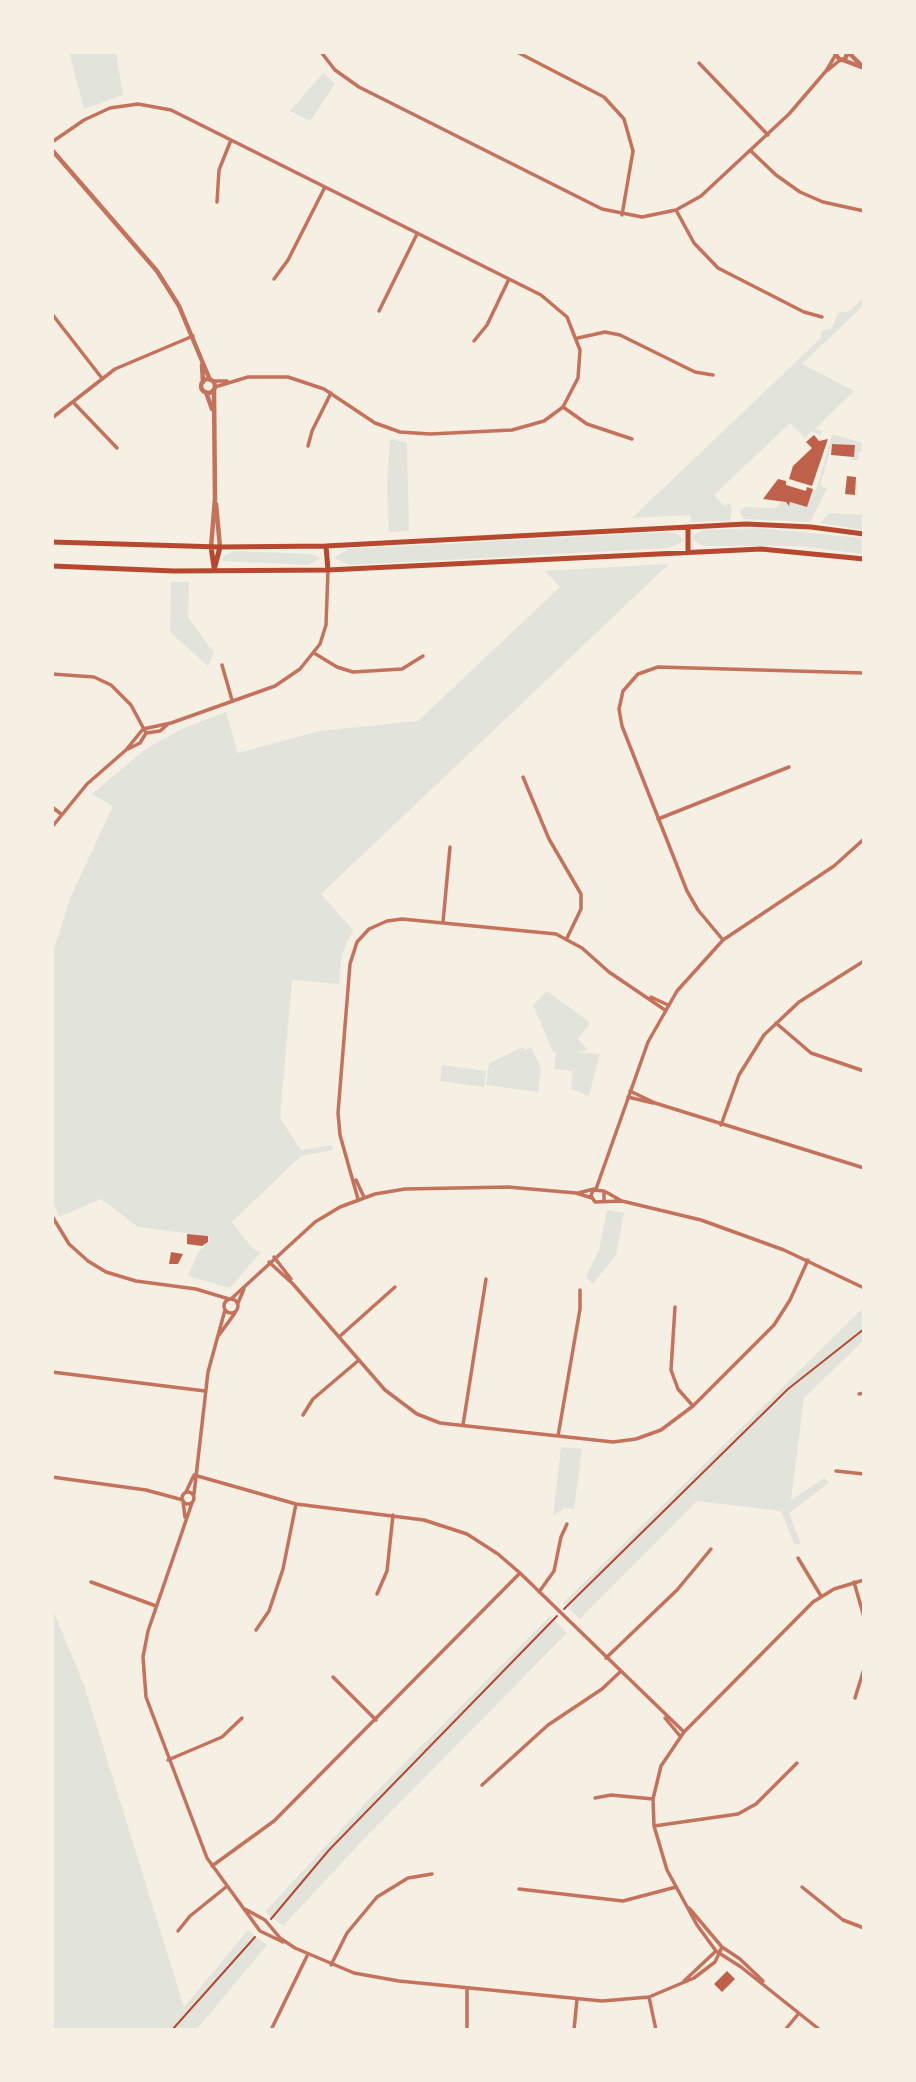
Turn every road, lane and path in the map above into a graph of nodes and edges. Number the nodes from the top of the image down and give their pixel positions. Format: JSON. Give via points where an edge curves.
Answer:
{"nodes":[{"id":1,"x":321,"y":52,"type":"edge"},
{"id":2,"x":517,"y":52,"type":"edge"},
{"id":3,"x":848,"y":53,"type":"edge"},
{"id":4,"x":835,"y":54,"type":"edge"},
{"id":5,"x":842,"y":60,"type":"junction"},
{"id":6,"x":699,"y":62,"type":"dead end"},
{"id":7,"x":863,"y":68,"type":"edge"},
{"id":8,"x":826,"y":71,"type":"junction"},
{"id":9,"x":768,"y":135,"type":"junction"},
{"id":10,"x":231,"y":140,"type":"junction"},
{"id":11,"x":52,"y":142,"type":"edge"},
{"id":12,"x":52,"y":150,"type":"edge"},
{"id":13,"x":751,"y":151,"type":"junction"},
{"id":14,"x":325,"y":187,"type":"junction"},
{"id":15,"x":217,"y":202,"type":"dead end"},
{"id":16,"x":676,"y":210,"type":"junction"},
{"id":17,"x":863,"y":211,"type":"edge"},
{"id":18,"x":622,"y":215,"type":"junction"},
{"id":19,"x":418,"y":233,"type":"junction"},
{"id":20,"x":274,"y":279,"type":"dead end"},
{"id":21,"x":509,"y":279,"type":"junction"},
{"id":22,"x":379,"y":311,"type":"dead end"},
{"id":23,"x":52,"y":314,"type":"edge"},
{"id":24,"x":822,"y":317,"type":"dead end"},
{"id":25,"x":193,"y":336,"type":"junction"},
{"id":26,"x":578,"y":338,"type":"junction"},
{"id":27,"x":474,"y":341,"type":"dead end"},
{"id":28,"x":202,"y":360,"type":"junction"},
{"id":29,"x":713,"y":375,"type":"dead end"},
{"id":30,"x":102,"y":377,"type":"junction"},
{"id":31,"x":212,"y":380,"type":"junction"},
{"id":32,"x":233,"y":381,"type":"junction"},
{"id":33,"x":203,"y":382,"type":"junction"},
{"id":34,"x":214,"y":389,"type":"junction"},
{"id":35,"x":206,"y":392,"type":"junction"},
{"id":36,"x":331,"y":393,"type":"junction"},
{"id":37,"x":73,"y":402,"type":"junction"},
{"id":38,"x":563,"y":407,"type":"junction"},
{"id":39,"x":213,"y":414,"type":"junction"},
{"id":40,"x":52,"y":418,"type":"edge"},
{"id":41,"x":632,"y":439,"type":"dead end"},
{"id":42,"x":308,"y":446,"type":"dead end"},
{"id":43,"x":117,"y":448,"type":"dead end"},
{"id":44,"x":215,"y":499,"type":"junction"},
{"id":45,"x":688,"y":527,"type":"junction"},
{"id":46,"x":863,"y":534,"type":"edge"},
{"id":47,"x":52,"y":542,"type":"edge"},
{"id":48,"x":327,"y":546,"type":"junction"},
{"id":49,"x":211,"y":547,"type":"junction"},
{"id":50,"x":220,"y":547,"type":"junction"},
{"id":51,"x":688,"y":551,"type":"junction"},
{"id":52,"x":863,"y":559,"type":"edge"},
{"id":53,"x":52,"y":566,"type":"edge"},
{"id":54,"x":214,"y":570,"type":"junction"},
{"id":55,"x":328,"y":570,"type":"junction"},
{"id":56,"x":314,"y":653,"type":"junction"},
{"id":57,"x":423,"y":656,"type":"dead end"},
{"id":58,"x":222,"y":665,"type":"dead end"},
{"id":59,"x":863,"y":673,"type":"edge"},
{"id":60,"x":52,"y":674,"type":"edge"},
{"id":61,"x":232,"y":700,"type":"junction"},
{"id":62,"x":145,"y":731,"type":"junction"},
{"id":63,"x":789,"y":767,"type":"dead end"},
{"id":64,"x":523,"y":778,"type":"dead end"},
{"id":65,"x":52,"y":807,"type":"edge"},
{"id":66,"x":61,"y":814,"type":"junction"},
{"id":67,"x":658,"y":818,"type":"junction"},
{"id":68,"x":52,"y":827,"type":"edge"},
{"id":69,"x":863,"y":839,"type":"edge"},
{"id":70,"x":450,"y":847,"type":"dead end"},
{"id":71,"x":443,"y":922,"type":"junction"},
{"id":72,"x":567,"y":939,"type":"junction"},
{"id":73,"x":723,"y":940,"type":"junction"},
{"id":74,"x":863,"y":961,"type":"edge"},
{"id":75,"x":643,"y":993,"type":"junction"},
{"id":76,"x":668,"y":1005,"type":"junction"},
{"id":77,"x":665,"y":1010,"type":"junction"},
{"id":78,"x":776,"y":1023,"type":"junction"},
{"id":79,"x":863,"y":1071,"type":"edge"},
{"id":80,"x":630,"y":1091,"type":"junction"},
{"id":81,"x":628,"y":1097,"type":"junction"},
{"id":82,"x":655,"y":1103,"type":"junction"},
{"id":83,"x":721,"y":1125,"type":"junction"},
{"id":84,"x":863,"y":1168,"type":"edge"},
{"id":85,"x":603,"y":1174,"type":"junction"},
{"id":86,"x":596,"y":1189,"type":"junction"},
{"id":87,"x":604,"y":1190,"type":"junction"},
{"id":88,"x":576,"y":1193,"type":"junction"},
{"id":89,"x":361,"y":1198,"type":"junction"},
{"id":90,"x":592,"y":1198,"type":"junction"},
{"id":91,"x":604,"y":1201,"type":"junction"},
{"id":92,"x":622,"y":1201,"type":"junction"},
{"id":93,"x":52,"y":1216,"type":"edge"},
{"id":94,"x":274,"y":1257,"type":"junction"},
{"id":95,"x":808,"y":1260,"type":"junction"},
{"id":96,"x":269,"y":1262,"type":"junction"},
{"id":97,"x":486,"y":1279,"type":"dead end"},
{"id":98,"x":293,"y":1284,"type":"junction"},
{"id":99,"x":245,"y":1287,"type":"junction"},
{"id":100,"x":395,"y":1287,"type":"dead end"},
{"id":101,"x":863,"y":1287,"type":"edge"},
{"id":102,"x":580,"y":1290,"type":"dead end"},
{"id":103,"x":212,"y":1295,"type":"junction"},
{"id":104,"x":230,"y":1299,"type":"junction"},
{"id":105,"x":238,"y":1303,"type":"junction"},
{"id":106,"x":675,"y":1307,"type":"dead end"},
{"id":107,"x":225,"y":1308,"type":"junction"},
{"id":108,"x":236,"y":1312,"type":"junction"},
{"id":109,"x":863,"y":1329,"type":"edge"},
{"id":110,"x":339,"y":1337,"type":"junction"},
{"id":111,"x":215,"y":1343,"type":"junction"},
{"id":112,"x":359,"y":1360,"type":"junction"},
{"id":113,"x":52,"y":1372,"type":"edge"},
{"id":114,"x":205,"y":1391,"type":"junction"},
{"id":115,"x":693,"y":1406,"type":"junction"},
{"id":116,"x":303,"y":1415,"type":"dead end"},
{"id":117,"x":463,"y":1425,"type":"junction"},
{"id":118,"x":558,"y":1436,"type":"junction"},
{"id":119,"x":836,"y":1471,"type":"dead end"},
{"id":120,"x":863,"y":1474,"type":"edge"},
{"id":121,"x":194,"y":1475,"type":"junction"},
{"id":122,"x":52,"y":1477,"type":"edge"},
{"id":123,"x":194,"y":1494,"type":"junction"},
{"id":124,"x":184,"y":1497,"type":"junction"},
{"id":125,"x":192,"y":1503,"type":"junction"},
{"id":126,"x":296,"y":1504,"type":"junction"},
{"id":127,"x":393,"y":1516,"type":"junction"},
{"id":128,"x":185,"y":1519,"type":"junction"},
{"id":129,"x":567,"y":1524,"type":"dead end"},
{"id":130,"x":711,"y":1549,"type":"dead end"},
{"id":131,"x":798,"y":1558,"type":"dead end"},
{"id":132,"x":520,"y":1573,"type":"junction"},
{"id":133,"x":863,"y":1580,"type":"edge"},
{"id":134,"x":91,"y":1582,"type":"dead end"},
{"id":135,"x":854,"y":1582,"type":"junction"},
{"id":136,"x":539,"y":1592,"type":"junction"},
{"id":137,"x":377,"y":1594,"type":"dead end"},
{"id":138,"x":821,"y":1596,"type":"junction"},
{"id":139,"x":156,"y":1606,"type":"junction"},
{"id":140,"x":560,"y":1613,"type":"junction"},
{"id":141,"x":863,"y":1617,"type":"edge"},
{"id":142,"x":256,"y":1630,"type":"dead end"},
{"id":143,"x":606,"y":1658,"type":"junction"},
{"id":144,"x":863,"y":1669,"type":"edge"},
{"id":145,"x":620,"y":1672,"type":"junction"},
{"id":146,"x":333,"y":1677,"type":"dead end"},
{"id":147,"x":855,"y":1698,"type":"dead end"},
{"id":148,"x":242,"y":1718,"type":"dead end"},
{"id":149,"x":376,"y":1720,"type":"junction"},
{"id":150,"x":682,"y":1734,"type":"junction"},
{"id":151,"x":168,"y":1760,"type":"junction"},
{"id":152,"x":797,"y":1763,"type":"dead end"},
{"id":153,"x":482,"y":1785,"type":"dead end"},
{"id":154,"x":596,"y":1798,"type":"dead end"},
{"id":155,"x":653,"y":1799,"type":"junction"},
{"id":156,"x":654,"y":1826,"type":"junction"},
{"id":157,"x":212,"y":1866,"type":"junction"},
{"id":158,"x":432,"y":1874,"type":"dead end"},
{"id":159,"x":226,"y":1887,"type":"junction"},
{"id":160,"x":676,"y":1887,"type":"junction"},
{"id":161,"x":802,"y":1887,"type":"dead end"},
{"id":162,"x":519,"y":1889,"type":"dead end"},
{"id":163,"x":685,"y":1904,"type":"junction"},
{"id":164,"x":245,"y":1909,"type":"junction"},
{"id":165,"x":268,"y":1922,"type":"junction"},
{"id":166,"x":863,"y":1928,"type":"edge"},
{"id":167,"x":178,"y":1931,"type":"dead end"},
{"id":168,"x":260,"y":1931,"type":"junction"},
{"id":169,"x":285,"y":1943,"type":"junction"},
{"id":170,"x":722,"y":1947,"type":"junction"},
{"id":171,"x":718,"y":1953,"type":"junction"},
{"id":172,"x":308,"y":1955,"type":"junction"},
{"id":173,"x":331,"y":1965,"type":"junction"},
{"id":174,"x":467,"y":1988,"type":"junction"},
{"id":175,"x":772,"y":1991,"type":"junction"},
{"id":176,"x":649,"y":1997,"type":"junction"},
{"id":177,"x":577,"y":1999,"type":"junction"},
{"id":178,"x":799,"y":2013,"type":"junction"},
{"id":179,"x":172,"y":2029,"type":"edge"},
{"id":180,"x":271,"y":2029,"type":"edge"},
{"id":181,"x":467,"y":2029,"type":"edge"},
{"id":182,"x":574,"y":2029,"type":"edge"},
{"id":183,"x":656,"y":2029,"type":"edge"},
{"id":184,"x":785,"y":2029,"type":"edge"},
{"id":185,"x":820,"y":2029,"type":"edge"}],
"edges":[{"from":1,"to":18,"type":"street","via":[[335,70],[359,87]]},
{"from":2,"to":18,"type":"street","via":[[604,97],[624,120],[633,161]]},
{"from":3,"to":5,"type":"street"},
{"from":3,"to":7,"type":"street"},
{"from":4,"to":5,"type":"street"},
{"from":4,"to":8,"type":"street"},
{"from":5,"to":7,"type":"street"},
{"from":5,"to":8,"type":"street"},
{"from":6,"to":9,"type":"street"},
{"from":8,"to":9,"type":"street"},
{"from":9,"to":13,"type":"street"},
{"from":10,"to":11,"type":"street","via":[[171,110],[138,104],[98,113]]},
{"from":10,"to":14,"type":"street"},
{"from":10,"to":15,"type":"street","via":[[219,170]]},
{"from":12,"to":25,"type":"street","via":[[157,271]]},
{"from":13,"to":16,"type":"street","via":[[701,196]]},
{"from":13,"to":17,"type":"street","via":[[800,192]]},
{"from":14,"to":19,"type":"street"},
{"from":14,"to":20,"type":"street"},
{"from":16,"to":18,"type":"street","via":[[649,217]]},
{"from":16,"to":24,"type":"street","via":[[694,243],[718,268]]},
{"from":19,"to":21,"type":"street"},
{"from":19,"to":22,"type":"street"},
{"from":21,"to":26,"type":"street","via":[[559,308]]},
{"from":21,"to":27,"type":"street"},
{"from":23,"to":30,"type":"street"},
{"from":25,"to":28,"type":"street"},
{"from":25,"to":30,"type":"street"},
{"from":26,"to":29,"type":"street","via":[[605,332],[620,335],[695,372]]},
{"from":26,"to":38,"type":"street","via":[[579,378]]},
{"from":28,"to":31,"type":"street"},
{"from":28,"to":33,"type":"street"},
{"from":30,"to":37,"type":"street"},
{"from":31,"to":32,"type":"street"},
{"from":31,"to":33,"type":"street"},
{"from":31,"to":34,"type":"street"},
{"from":32,"to":34,"type":"street"},
{"from":32,"to":36,"type":"street","via":[[288,377]]},
{"from":33,"to":35,"type":"street"},
{"from":34,"to":35,"type":"street"},
{"from":34,"to":39,"type":"street"},
{"from":35,"to":39,"type":"street"},
{"from":36,"to":38,"type":"street","via":[[374,423],[415,434],[524,428]]},
{"from":36,"to":42,"type":"street"},
{"from":37,"to":40,"type":"street"},
{"from":37,"to":43,"type":"street"},
{"from":38,"to":41,"type":"street","via":[[587,424]]},
{"from":39,"to":44,"type":"street"},
{"from":44,"to":49,"type":"street"},
{"from":44,"to":50,"type":"street"},
{"from":45,"to":46,"type":"main road","via":[[775,524]]},
{"from":45,"to":48,"type":"main road"},
{"from":45,"to":51,"type":"main road"},
{"from":47,"to":49,"type":"main road"},
{"from":48,"to":50,"type":"main road"},
{"from":48,"to":55,"type":"main road"},
{"from":49,"to":50,"type":"main road"},
{"from":49,"to":54,"type":"main road"},
{"from":50,"to":54,"type":"main road"},
{"from":51,"to":52,"type":"main road","via":[[784,549]]},
{"from":51,"to":55,"type":"main road"},
{"from":53,"to":54,"type":"main road"},
{"from":54,"to":55,"type":"main road"},
{"from":55,"to":56,"type":"street","via":[[328,615]]},
{"from":56,"to":57,"type":"street","via":[[353,672],[402,669]]},
{"from":56,"to":61,"type":"street","via":[[284,681]]},
{"from":58,"to":61,"type":"street"},
{"from":59,"to":67,"type":"street","via":[[667,667],[638,674],[623,691],[619,717]]},
{"from":60,"to":62,"type":"street","via":[[94,677],[111,685],[126,697]]},
{"from":61,"to":62,"type":"street"},
{"from":62,"to":66,"type":"street"},
{"from":63,"to":67,"type":"street"},
{"from":64,"to":72,"type":"street","via":[[549,839],[581,894],[581,909]]},
{"from":65,"to":66,"type":"street"},
{"from":66,"to":68,"type":"street"},
{"from":67,"to":73,"type":"street","via":[[692,901]]},
{"from":69,"to":73,"type":"street","via":[[834,866]]},
{"from":70,"to":71,"type":"street"},
{"from":71,"to":72,"type":"street","via":[[535,930]]},
{"from":71,"to":89,"type":"street","via":[[387,920],[369,929],[352,957],[338,1113],[340,1135]]},
{"from":72,"to":75,"type":"street"},
{"from":73,"to":76,"type":"street"},
{"from":74,"to":78,"type":"street","via":[[799,1002]]},
{"from":75,"to":76,"type":"street"},
{"from":75,"to":77,"type":"street"},
{"from":76,"to":77,"type":"street"},
{"from":77,"to":80,"type":"street"},
{"from":78,"to":79,"type":"street","via":[[811,1054]]},
{"from":78,"to":83,"type":"street","via":[[738,1076]]},
{"from":80,"to":81,"type":"street"},
{"from":80,"to":82,"type":"street"},
{"from":81,"to":82,"type":"street"},
{"from":81,"to":85,"type":"street"},
{"from":82,"to":83,"type":"street"},
{"from":83,"to":84,"type":"street"},
{"from":85,"to":86,"type":"street"},
{"from":85,"to":87,"type":"street"},
{"from":86,"to":87,"type":"street"},
{"from":86,"to":88,"type":"street"},
{"from":86,"to":90,"type":"street"},
{"from":87,"to":91,"type":"street"},
{"from":87,"to":92,"type":"street"},
{"from":88,"to":89,"type":"street","via":[[508,1187],[419,1188]]},
{"from":88,"to":90,"type":"street"},
{"from":89,"to":94,"type":"street","via":[[315,1222]]},
{"from":90,"to":91,"type":"street","via":[[597,1203]]},
{"from":91,"to":92,"type":"street"},
{"from":92,"to":95,"type":"street","via":[[701,1220]]},
{"from":93,"to":103,"type":"street","via":[[69,1244],[106,1272]]},
{"from":94,"to":96,"type":"street"},
{"from":94,"to":98,"type":"street"},
{"from":95,"to":101,"type":"street"},
{"from":95,"to":115,"type":"street","via":[[774,1325]]},
{"from":96,"to":98,"type":"street"},
{"from":96,"to":99,"type":"street"},
{"from":97,"to":117,"type":"street"},
{"from":98,"to":110,"type":"street"},
{"from":99,"to":104,"type":"street"},
{"from":99,"to":105,"type":"street"},
{"from":100,"to":110,"type":"street"},
{"from":102,"to":118,"type":"street"},
{"from":103,"to":104,"type":"street"},
{"from":103,"to":107,"type":"street"},
{"from":104,"to":105,"type":"street"},
{"from":104,"to":107,"type":"street"},
{"from":105,"to":108,"type":"street"},
{"from":106,"to":115,"type":"street","via":[[671,1370],[678,1389]]},
{"from":107,"to":108,"type":"street"},
{"from":107,"to":111,"type":"street"},
{"from":108,"to":111,"type":"street"},
{"from":109,"to":140,"type":"path","via":[[788,1389]]},
{"from":110,"to":112,"type":"street"},
{"from":111,"to":114,"type":"street"},
{"from":112,"to":116,"type":"street","via":[[313,1399]]},
{"from":112,"to":117,"type":"street","via":[[407,1409],[428,1419]]},
{"from":113,"to":114,"type":"street"},
{"from":114,"to":121,"type":"street"},
{"from":115,"to":118,"type":"street","via":[[673,1423],[636,1439],[613,1442]]},
{"from":117,"to":118,"type":"street"},
{"from":119,"to":120,"type":"street"},
{"from":121,"to":123,"type":"street"},
{"from":121,"to":124,"type":"street"},
{"from":121,"to":126,"type":"street"},
{"from":122,"to":124,"type":"street"},
{"from":123,"to":124,"type":"street"},
{"from":123,"to":125,"type":"street"},
{"from":124,"to":125,"type":"street"},
{"from":124,"to":128,"type":"street"},
{"from":125,"to":128,"type":"street"},
{"from":126,"to":127,"type":"street"},
{"from":126,"to":142,"type":"street","via":[[279,1580],[269,1611]]},
{"from":127,"to":132,"type":"street","via":[[467,1534]]},
{"from":127,"to":137,"type":"street","via":[[387,1571]]},
{"from":128,"to":139,"type":"street"},
{"from":129,"to":136,"type":"street","via":[[554,1571]]},
{"from":130,"to":143,"type":"street","via":[[677,1590]]},
{"from":131,"to":138,"type":"street"},
{"from":132,"to":136,"type":"street"},
{"from":132,"to":149,"type":"street"},
{"from":133,"to":135,"type":"street"},
{"from":134,"to":139,"type":"street"},
{"from":135,"to":138,"type":"street"},
{"from":135,"to":141,"type":"street"},
{"from":136,"to":140,"type":"street"},
{"from":138,"to":150,"type":"street"},
{"from":139,"to":151,"type":"street","via":[[145,1644],[144,1684]]},
{"from":140,"to":143,"type":"street"},
{"from":140,"to":165,"type":"path","via":[[329,1850]]},
{"from":143,"to":145,"type":"street"},
{"from":144,"to":147,"type":"street"},
{"from":145,"to":150,"type":"street"},
{"from":145,"to":153,"type":"street","via":[[548,1725]]},
{"from":146,"to":149,"type":"street"},
{"from":148,"to":151,"type":"street","via":[[212,1742]]},
{"from":149,"to":157,"type":"street","via":[[274,1821]]},
{"from":150,"to":155,"type":"street","via":[[661,1766]]},
{"from":151,"to":157,"type":"street"},
{"from":152,"to":156,"type":"street","via":[[756,1804],[738,1814]]},
{"from":154,"to":155,"type":"street"},
{"from":155,"to":156,"type":"street"},
{"from":156,"to":160,"type":"street"},
{"from":157,"to":159,"type":"street"},
{"from":158,"to":173,"type":"street","via":[[408,1878],[377,1897],[347,1933]]},
{"from":159,"to":164,"type":"street"},
{"from":159,"to":167,"type":"street"},
{"from":160,"to":162,"type":"street","via":[[623,1901]]},
{"from":160,"to":163,"type":"street"},
{"from":161,"to":166,"type":"street","via":[[843,1920]]},
{"from":163,"to":170,"type":"street"},
{"from":163,"to":171,"type":"street"},
{"from":164,"to":165,"type":"street"},
{"from":164,"to":168,"type":"street"},
{"from":165,"to":169,"type":"street"},
{"from":168,"to":169,"type":"street"},
{"from":168,"to":179,"type":"path"},
{"from":169,"to":172,"type":"street"},
{"from":170,"to":171,"type":"street"},
{"from":170,"to":175,"type":"street"},
{"from":171,"to":175,"type":"street"},
{"from":171,"to":176,"type":"street","via":[[682,1983]]},
{"from":172,"to":173,"type":"street"},
{"from":172,"to":180,"type":"street"},
{"from":173,"to":174,"type":"street","via":[[381,1979]]},
{"from":174,"to":177,"type":"street"},
{"from":174,"to":181,"type":"street"},
{"from":175,"to":178,"type":"street"},
{"from":176,"to":177,"type":"street","via":[[614,2002]]},
{"from":176,"to":183,"type":"street"},
{"from":177,"to":182,"type":"street"},
{"from":178,"to":184,"type":"street"},
{"from":178,"to":185,"type":"street"}]}
